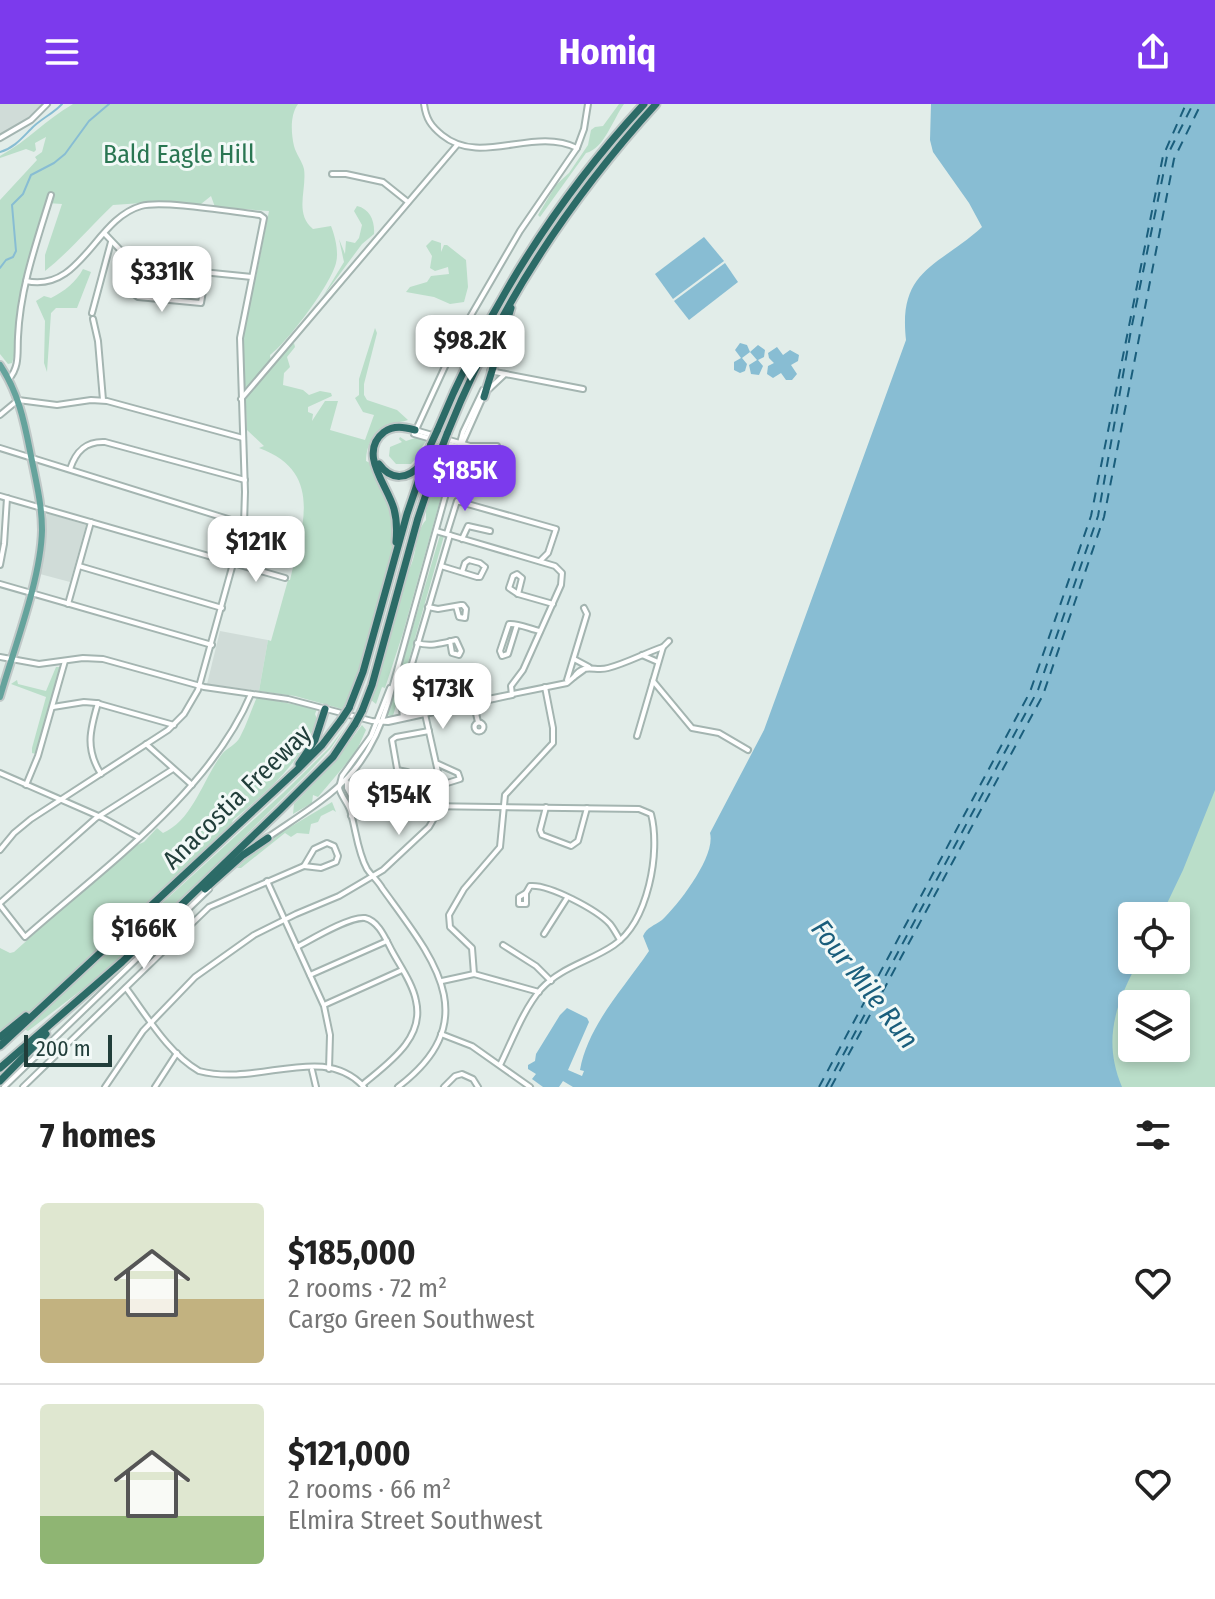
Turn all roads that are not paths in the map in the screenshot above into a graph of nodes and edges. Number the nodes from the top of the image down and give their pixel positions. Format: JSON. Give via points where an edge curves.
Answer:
{"nodes":[{"id":1,"x":47,"y":104,"type":"edge"},
{"id":2,"x":424,"y":104,"type":"edge"},
{"id":3,"x":588,"y":104,"type":"edge"},
{"id":4,"x":644,"y":104,"type":"edge"},
{"id":5,"x":656,"y":104,"type":"edge"},
{"id":6,"x":0,"y":138,"type":"edge"},
{"id":7,"x":457,"y":145,"type":"junction"},
{"id":8,"x":577,"y":148,"type":"junction"},
{"id":9,"x":332,"y":174,"type":"dead end"},
{"id":10,"x":51,"y":195,"type":"dead end"},
{"id":11,"x":408,"y":202,"type":"junction"},
{"id":12,"x":560,"y":223,"type":"junction"},
{"id":13,"x":105,"y":234,"type":"junction"},
{"id":14,"x":112,"y":241,"type":"junction"},
{"id":15,"x":118,"y":248,"type":"junction"},
{"id":16,"x":109,"y":255,"type":"junction"},
{"id":17,"x":147,"y":267,"type":"junction"},
{"id":18,"x":206,"y":273,"type":"junction"},
{"id":19,"x":252,"y":277,"type":"junction"},
{"id":20,"x":26,"y":281,"type":"junction"},
{"id":21,"x":0,"y":365,"type":"edge"},
{"id":22,"x":491,"y":370,"type":"junction"},
{"id":23,"x":508,"y":373,"type":"junction"},
{"id":24,"x":9,"y":379,"type":"junction"},
{"id":25,"x":583,"y":389,"type":"dead end"},
{"id":26,"x":484,"y":397,"type":"junction"},
{"id":27,"x":241,"y":399,"type":"junction"},
{"id":28,"x":18,"y":400,"type":"junction"},
{"id":29,"x":103,"y":400,"type":"junction"},
{"id":30,"x":0,"y":415,"type":"edge"},
{"id":31,"x":414,"y":432,"type":"junction"},
{"id":32,"x":467,"y":433,"type":"junction"},
{"id":33,"x":243,"y":438,"type":"junction"},
{"id":34,"x":430,"y":444,"type":"junction"},
{"id":35,"x":461,"y":445,"type":"junction"},
{"id":36,"x":497,"y":446,"type":"dead end"},
{"id":37,"x":0,"y":448,"type":"edge"},
{"id":38,"x":477,"y":449,"type":"junction"},
{"id":39,"x":458,"y":457,"type":"junction"},
{"id":40,"x":494,"y":457,"type":"dead end"},
{"id":41,"x":31,"y":458,"type":"junction"},
{"id":42,"x":70,"y":470,"type":"junction"},
{"id":43,"x":245,"y":480,"type":"junction"},
{"id":44,"x":0,"y":496,"type":"edge"},
{"id":45,"x":7,"y":498,"type":"junction"},
{"id":46,"x":41,"y":507,"type":"junction"},
{"id":47,"x":91,"y":522,"type":"junction"},
{"id":48,"x":244,"y":524,"type":"junction"},
{"id":49,"x":436,"y":531,"type":"junction"},
{"id":50,"x":490,"y":531,"type":"dead end"},
{"id":51,"x":449,"y":535,"type":"junction"},
{"id":52,"x":462,"y":539,"type":"junction"},
{"id":53,"x":540,"y":561,"type":"junction"},
{"id":54,"x":235,"y":563,"type":"junction"},
{"id":55,"x":0,"y":565,"type":"edge"},
{"id":56,"x":79,"y":566,"type":"junction"},
{"id":57,"x":440,"y":566,"type":"junction"},
{"id":58,"x":462,"y":572,"type":"junction"},
{"id":59,"x":285,"y":578,"type":"dead end"},
{"id":60,"x":0,"y":584,"type":"edge"},
{"id":61,"x":30,"y":593,"type":"junction"},
{"id":62,"x":518,"y":594,"type":"junction"},
{"id":63,"x":68,"y":604,"type":"junction"},
{"id":64,"x":553,"y":604,"type":"junction"},
{"id":65,"x":456,"y":606,"type":"dead end"},
{"id":66,"x":428,"y":607,"type":"junction"},
{"id":67,"x":222,"y":608,"type":"junction"},
{"id":68,"x":381,"y":608,"type":"junction"},
{"id":69,"x":584,"y":608,"type":"dead end"},
{"id":70,"x":517,"y":625,"type":"junction"},
{"id":71,"x":540,"y":631,"type":"junction"},
{"id":72,"x":450,"y":641,"type":"dead end"},
{"id":73,"x":669,"y":641,"type":"dead end"},
{"id":74,"x":417,"y":643,"type":"junction"},
{"id":75,"x":212,"y":645,"type":"junction"},
{"id":76,"x":663,"y":647,"type":"junction"},
{"id":77,"x":642,"y":655,"type":"junction"},
{"id":78,"x":0,"y":657,"type":"edge"},
{"id":79,"x":574,"y":659,"type":"junction"},
{"id":80,"x":11,"y":660,"type":"junction"},
{"id":81,"x":65,"y":661,"type":"junction"},
{"id":82,"x":659,"y":662,"type":"junction"},
{"id":83,"x":587,"y":668,"type":"junction"},
{"id":84,"x":653,"y":681,"type":"junction"},
{"id":85,"x":567,"y":683,"type":"junction"},
{"id":86,"x":200,"y":686,"type":"junction"},
{"id":87,"x":545,"y":687,"type":"junction"},
{"id":88,"x":251,"y":694,"type":"junction"},
{"id":89,"x":403,"y":695,"type":"junction"},
{"id":90,"x":421,"y":695,"type":"junction"},
{"id":91,"x":512,"y":695,"type":"junction"},
{"id":92,"x":0,"y":697,"type":"edge"},
{"id":93,"x":98,"y":703,"type":"junction"},
{"id":94,"x":474,"y":703,"type":"junction"},
{"id":95,"x":53,"y":707,"type":"junction"},
{"id":96,"x":325,"y":709,"type":"junction"},
{"id":97,"x":425,"y":713,"type":"junction"},
{"id":98,"x":360,"y":718,"type":"junction"},
{"id":99,"x":404,"y":718,"type":"junction"},
{"id":100,"x":379,"y":722,"type":"junction"},
{"id":101,"x":478,"y":722,"type":"dead end"},
{"id":102,"x":174,"y":725,"type":"junction"},
{"id":103,"x":429,"y":731,"type":"junction"},
{"id":104,"x":637,"y":736,"type":"dead end"},
{"id":105,"x":368,"y":741,"type":"junction"},
{"id":106,"x":146,"y":744,"type":"junction"},
{"id":107,"x":748,"y":750,"type":"dead end"},
{"id":108,"x":436,"y":763,"type":"junction"},
{"id":109,"x":173,"y":769,"type":"junction"},
{"id":110,"x":397,"y":770,"type":"dead end"},
{"id":111,"x":0,"y":773,"type":"edge"},
{"id":112,"x":101,"y":774,"type":"junction"},
{"id":113,"x":348,"y":779,"type":"junction"},
{"id":114,"x":26,"y":785,"type":"junction"},
{"id":115,"x":192,"y":786,"type":"junction"},
{"id":116,"x":339,"y":788,"type":"junction"},
{"id":117,"x":350,"y":793,"type":"junction"},
{"id":118,"x":328,"y":797,"type":"junction"},
{"id":119,"x":343,"y":797,"type":"junction"},
{"id":120,"x":61,"y":800,"type":"junction"},
{"id":121,"x":266,"y":800,"type":"junction"},
{"id":122,"x":436,"y":804,"type":"junction"},
{"id":123,"x":357,"y":805,"type":"junction"},
{"id":124,"x":503,"y":806,"type":"junction"},
{"id":125,"x":546,"y":807,"type":"junction"},
{"id":126,"x":587,"y":808,"type":"junction"},
{"id":127,"x":99,"y":816,"type":"junction"},
{"id":128,"x":351,"y":816,"type":"junction"},
{"id":129,"x":138,"y":837,"type":"junction"},
{"id":130,"x":268,"y":838,"type":"junction"},
{"id":131,"x":2,"y":846,"type":"edge"},
{"id":132,"x":304,"y":866,"type":"junction"},
{"id":133,"x":374,"y":876,"type":"junction"},
{"id":134,"x":267,"y":881,"type":"junction"},
{"id":135,"x":526,"y":893,"type":"dead end"},
{"id":136,"x":567,"y":898,"type":"junction"},
{"id":137,"x":0,"y":904,"type":"edge"},
{"id":138,"x":283,"y":919,"type":"junction"},
{"id":139,"x":157,"y":929,"type":"junction"},
{"id":140,"x":544,"y":934,"type":"dead end"},
{"id":141,"x":620,"y":940,"type":"junction"},
{"id":142,"x":387,"y":941,"type":"junction"},
{"id":143,"x":503,"y":945,"type":"dead end"},
{"id":144,"x":297,"y":947,"type":"junction"},
{"id":145,"x":402,"y":970,"type":"junction"},
{"id":146,"x":474,"y":974,"type":"junction"},
{"id":147,"x":310,"y":975,"type":"junction"},
{"id":148,"x":72,"y":980,"type":"junction"},
{"id":149,"x":442,"y":981,"type":"junction"},
{"id":150,"x":551,"y":981,"type":"junction"},
{"id":151,"x":126,"y":988,"type":"junction"},
{"id":152,"x":539,"y":992,"type":"junction"},
{"id":153,"x":81,"y":998,"type":"junction"},
{"id":154,"x":324,"y":1005,"type":"junction"},
{"id":155,"x":151,"y":1022,"type":"junction"},
{"id":156,"x":441,"y":1034,"type":"junction"},
{"id":157,"x":0,"y":1037,"type":"edge"},
{"id":158,"x":0,"y":1046,"type":"edge"},
{"id":159,"x":177,"y":1053,"type":"junction"},
{"id":160,"x":500,"y":1065,"type":"junction"},
{"id":161,"x":0,"y":1068,"type":"edge"},
{"id":162,"x":329,"y":1069,"type":"junction"},
{"id":163,"x":312,"y":1070,"type":"junction"},
{"id":164,"x":283,"y":1076,"type":"dead end"},
{"id":165,"x":0,"y":1081,"type":"edge"},
{"id":166,"x":229,"y":1081,"type":"dead end"},
{"id":167,"x":363,"y":1086,"type":"edge"},
{"id":168,"x":4,"y":1087,"type":"edge"},
{"id":169,"x":23,"y":1087,"type":"edge"},
{"id":170,"x":105,"y":1087,"type":"edge"},
{"id":171,"x":155,"y":1087,"type":"edge"},
{"id":172,"x":316,"y":1087,"type":"edge"},
{"id":173,"x":398,"y":1087,"type":"edge"},
{"id":174,"x":444,"y":1087,"type":"edge"},
{"id":175,"x":478,"y":1087,"type":"edge"},
{"id":176,"x":530,"y":1087,"type":"edge"}],
"edges":[{"from":1,"to":6,"type":"street"},
{"from":2,"to":7,"type":"street","via":[[429,124]]},
{"from":3,"to":8,"type":"street"},
{"from":4,"to":34,"type":"highway","name":"Anacostia Freeway","bridge":true,"via":[[539,228],[509,277]]},
{"from":5,"to":12,"type":"highway","name":"Anacostia Freeway"},
{"from":7,"to":8,"type":"street","via":[[474,149],[548,140]]},
{"from":7,"to":11,"type":"street"},
{"from":8,"to":31,"type":"street","via":[[456,342]]},
{"from":9,"to":11,"type":"street","via":[[383,182]]},
{"from":10,"to":20,"type":"street"},
{"from":11,"to":27,"type":"street"},
{"from":12,"to":22,"type":"highway","via":[[513,303]]},
{"from":12,"to":98,"type":"highway","name":"Anacostia Freeway","bridge":true,"via":[[493,334],[447,434]]},
{"from":13,"to":14,"type":"street"},
{"from":13,"to":19,"type":"street","via":[[125,214],[148,205],[261,215]]},
{"from":13,"to":20,"type":"street","via":[[60,278]]},
{"from":14,"to":15,"type":"street"},
{"from":14,"to":16,"type":"street"},
{"from":15,"to":16,"type":"street"},
{"from":15,"to":17,"type":"street"},
{"from":16,"to":29,"type":"street","via":[[93,316]]},
{"from":17,"to":18,"type":"street"},
{"from":17,"to":18,"type":"street","via":[[134,289],[138,297],[201,303]]},
{"from":18,"to":19,"type":"street"},
{"from":19,"to":27,"type":"street","via":[[240,329]]},
{"from":20,"to":24,"type":"street","via":[[17,363]]},
{"from":21,"to":24,"type":"main road"},
{"from":22,"to":23,"type":"street"},
{"from":22,"to":26,"type":"highway"},
{"from":22,"to":35,"type":"street"},
{"from":23,"to":25,"type":"street"},
{"from":23,"to":26,"type":"street"},
{"from":24,"to":28,"type":"main road"},
{"from":26,"to":32,"type":"street"},
{"from":27,"to":33,"type":"street"},
{"from":28,"to":29,"type":"street","via":[[57,405]]},
{"from":28,"to":30,"type":"street"},
{"from":28,"to":41,"type":"main road"},
{"from":29,"to":33,"type":"street"},
{"from":31,"to":34,"type":"highway","via":[[396,431],[382,439],[376,456],[386,473],[412,474]]},
{"from":31,"to":35,"type":"street"},
{"from":31,"to":68,"type":"highway","via":[[390,429],[374,447],[396,523]]},
{"from":32,"to":35,"type":"street"},
{"from":32,"to":38,"type":"street"},
{"from":33,"to":43,"type":"street"},
{"from":34,"to":68,"type":"highway","name":"Anacostia Freeway"},
{"from":35,"to":38,"type":"street"},
{"from":35,"to":39,"type":"street"},
{"from":36,"to":38,"type":"street"},
{"from":37,"to":41,"type":"street"},
{"from":38,"to":39,"type":"street"},
{"from":38,"to":40,"type":"street"},
{"from":39,"to":49,"type":"street"},
{"from":41,"to":42,"type":"street"},
{"from":41,"to":46,"type":"main road"},
{"from":42,"to":43,"type":"street","via":[[82,449],[105,442]]},
{"from":42,"to":48,"type":"street"},
{"from":43,"to":48,"type":"street"},
{"from":44,"to":45,"type":"street"},
{"from":45,"to":46,"type":"street"},
{"from":45,"to":55,"type":"street"},
{"from":46,"to":47,"type":"street"},
{"from":46,"to":61,"type":"main road","via":[[40,548]]},
{"from":47,"to":54,"type":"street"},
{"from":47,"to":56,"type":"street"},
{"from":48,"to":54,"type":"street"},
{"from":49,"to":51,"type":"street"},
{"from":49,"to":100,"type":"street"},
{"from":50,"to":52,"type":"street","via":[[468,526]]},
{"from":51,"to":52,"type":"street"},
{"from":51,"to":53,"type":"street","via":[[457,501],[556,529]]},
{"from":51,"to":57,"type":"street"},
{"from":52,"to":53,"type":"street"},
{"from":53,"to":64,"type":"street","via":[[557,566],[563,575]]},
{"from":54,"to":59,"type":"street"},
{"from":54,"to":67,"type":"street"},
{"from":56,"to":63,"type":"street"},
{"from":56,"to":67,"type":"street"},
{"from":57,"to":58,"type":"street"},
{"from":57,"to":66,"type":"street"},
{"from":58,"to":58,"type":"street","via":[[469,560],[485,567],[480,577]]},
{"from":60,"to":61,"type":"street"},
{"from":61,"to":63,"type":"street"},
{"from":61,"to":80,"type":"main road"},
{"from":62,"to":62,"type":"street","via":[[522,578],[516,574],[509,588]]},
{"from":62,"to":64,"type":"street"},
{"from":63,"to":75,"type":"street"},
{"from":64,"to":71,"type":"street"},
{"from":65,"to":66,"type":"street"},
{"from":66,"to":74,"type":"street"},
{"from":67,"to":75,"type":"street"},
{"from":68,"to":121,"type":"highway","name":"Anacostia Freeway","bridge":true,"via":[[349,708],[315,753]]},
{"from":69,"to":79,"type":"street","via":[[587,614]]},
{"from":70,"to":70,"type":"street","via":[[507,627],[502,656],[508,654]]},
{"from":70,"to":71,"type":"street"},
{"from":71,"to":91,"type":"street","via":[[511,686]]},
{"from":72,"to":74,"type":"street"},
{"from":73,"to":76,"type":"street"},
{"from":74,"to":89,"type":"street"},
{"from":75,"to":86,"type":"street"},
{"from":76,"to":77,"type":"street"},
{"from":76,"to":82,"type":"street"},
{"from":77,"to":82,"type":"street"},
{"from":77,"to":83,"type":"street","via":[[607,669]]},
{"from":78,"to":80,"type":"street"},
{"from":79,"to":83,"type":"street"},
{"from":79,"to":85,"type":"street"},
{"from":80,"to":81,"type":"street"},
{"from":80,"to":92,"type":"main road"},
{"from":81,"to":86,"type":"street","via":[[107,660]]},
{"from":81,"to":95,"type":"street"},
{"from":82,"to":84,"type":"street"},
{"from":83,"to":85,"type":"street"},
{"from":84,"to":104,"type":"street"},
{"from":84,"to":107,"type":"street","via":[[692,728],[720,734]]},
{"from":85,"to":87,"type":"street"},
{"from":86,"to":88,"type":"street"},
{"from":86,"to":102,"type":"street"},
{"from":87,"to":91,"type":"street"},
{"from":87,"to":124,"type":"street","via":[[553,743],[505,795]]},
{"from":88,"to":96,"type":"street"},
{"from":88,"to":115,"type":"street","via":[[225,742]]},
{"from":89,"to":90,"type":"street"},
{"from":89,"to":99,"type":"street"},
{"from":90,"to":90,"type":"street","via":[[423,684],[444,683],[443,690]]},
{"from":91,"to":94,"type":"street"},
{"from":93,"to":95,"type":"street"},
{"from":93,"to":102,"type":"street"},
{"from":93,"to":112,"type":"street","via":[[89,743]]},
{"from":94,"to":97,"type":"street"},
{"from":94,"to":101,"type":"street"},
{"from":95,"to":114,"type":"street"},
{"from":96,"to":98,"type":"street"},
{"from":96,"to":121,"type":"highway","via":[[309,750]]},
{"from":97,"to":99,"type":"street"},
{"from":97,"to":103,"type":"street"},
{"from":98,"to":100,"type":"street"},
{"from":98,"to":105,"type":"street","via":[[370,729]]},
{"from":98,"to":139,"type":"highway","name":"Anacostia Freeway","via":[[320,770]]},
{"from":99,"to":100,"type":"street"},
{"from":100,"to":105,"type":"street"},
{"from":100,"to":113,"type":"street","via":[[368,752]]},
{"from":102,"to":106,"type":"street"},
{"from":103,"to":108,"type":"street"},
{"from":103,"to":110,"type":"street","via":[[393,739]]},
{"from":105,"to":116,"type":"street"},
{"from":106,"to":109,"type":"street"},
{"from":106,"to":112,"type":"street"},
{"from":108,"to":108,"type":"street","via":[[458,773],[460,779],[442,783]]},
{"from":109,"to":115,"type":"street"},
{"from":109,"to":127,"type":"street"},
{"from":111,"to":114,"type":"street"},
{"from":112,"to":120,"type":"street"},
{"from":113,"to":116,"type":"street"},
{"from":113,"to":117,"type":"street"},
{"from":114,"to":120,"type":"street"},
{"from":115,"to":129,"type":"street"},
{"from":116,"to":118,"type":"street"},
{"from":116,"to":119,"type":"street"},
{"from":117,"to":119,"type":"street"},
{"from":117,"to":123,"type":"street"},
{"from":118,"to":119,"type":"street"},
{"from":118,"to":130,"type":"street"},
{"from":119,"to":128,"type":"street"},
{"from":120,"to":127,"type":"street"},
{"from":120,"to":131,"type":"street"},
{"from":121,"to":148,"type":"highway","name":"Anacostia Freeway"},
{"from":122,"to":123,"type":"street"},
{"from":122,"to":124,"type":"street"},
{"from":122,"to":133,"type":"street","via":[[429,827]]},
{"from":123,"to":128,"type":"street","via":[[358,812]]},
{"from":124,"to":125,"type":"street"},
{"from":124,"to":146,"type":"street","via":[[499,849],[464,889],[448,918],[450,927],[472,948]]},
{"from":125,"to":126,"type":"street"},
{"from":125,"to":126,"type":"street","via":[[541,834],[571,846],[578,841]]},
{"from":126,"to":141,"type":"street","via":[[643,809],[652,818],[647,890],[637,918]]},
{"from":127,"to":129,"type":"street"},
{"from":127,"to":137,"type":"street"},
{"from":128,"to":133,"type":"street","via":[[362,857]]},
{"from":129,"to":137,"type":"street","via":[[25,937]]},
{"from":130,"to":139,"type":"highway"},
{"from":130,"to":168,"type":"street"},
{"from":132,"to":132,"type":"street","via":[[335,863],[334,846],[315,848]]},
{"from":132,"to":134,"type":"street"},
{"from":133,"to":138,"type":"street"},
{"from":133,"to":149,"type":"street"},
{"from":134,"to":138,"type":"street"},
{"from":134,"to":151,"type":"street","via":[[209,907]]},
{"from":135,"to":136,"type":"street","via":[[535,885]]},
{"from":136,"to":140,"type":"street"},
{"from":136,"to":141,"type":"street","via":[[607,921]]},
{"from":138,"to":144,"type":"street"},
{"from":138,"to":155,"type":"street","via":[[218,958]]},
{"from":139,"to":153,"type":"highway","name":"Anacostia Freeway"},
{"from":141,"to":150,"type":"street"},
{"from":142,"to":144,"type":"street","via":[[367,918]]},
{"from":142,"to":145,"type":"street"},
{"from":142,"to":147,"type":"street"},
{"from":143,"to":150,"type":"street"},
{"from":144,"to":147,"type":"street"},
{"from":145,"to":154,"type":"street"},
{"from":145,"to":167,"type":"street","via":[[416,1001],[413,1032]]},
{"from":146,"to":149,"type":"street"},
{"from":146,"to":152,"type":"street"},
{"from":147,"to":154,"type":"street"},
{"from":148,"to":157,"type":"highway"},
{"from":148,"to":158,"type":"highway","name":"Anacostia Freeway"},
{"from":149,"to":156,"type":"street"},
{"from":150,"to":152,"type":"street"},
{"from":151,"to":155,"type":"street"},
{"from":151,"to":169,"type":"street"},
{"from":152,"to":160,"type":"street"},
{"from":153,"to":161,"type":"highway","name":"Anacostia Freeway"},
{"from":153,"to":165,"type":"highway"},
{"from":154,"to":162,"type":"street"},
{"from":155,"to":159,"type":"street"},
{"from":155,"to":170,"type":"street"},
{"from":156,"to":160,"type":"street","via":[[465,1042]]},
{"from":156,"to":173,"type":"street","via":[[423,1065]]},
{"from":159,"to":166,"type":"street","via":[[197,1070]]},
{"from":159,"to":171,"type":"street"},
{"from":160,"to":176,"type":"street"},
{"from":162,"to":163,"type":"street"},
{"from":162,"to":167,"type":"street","via":[[347,1073]]},
{"from":163,"to":164,"type":"street"},
{"from":163,"to":172,"type":"street"},
{"from":174,"to":175,"type":"street","via":[[462,1074]]}]}
